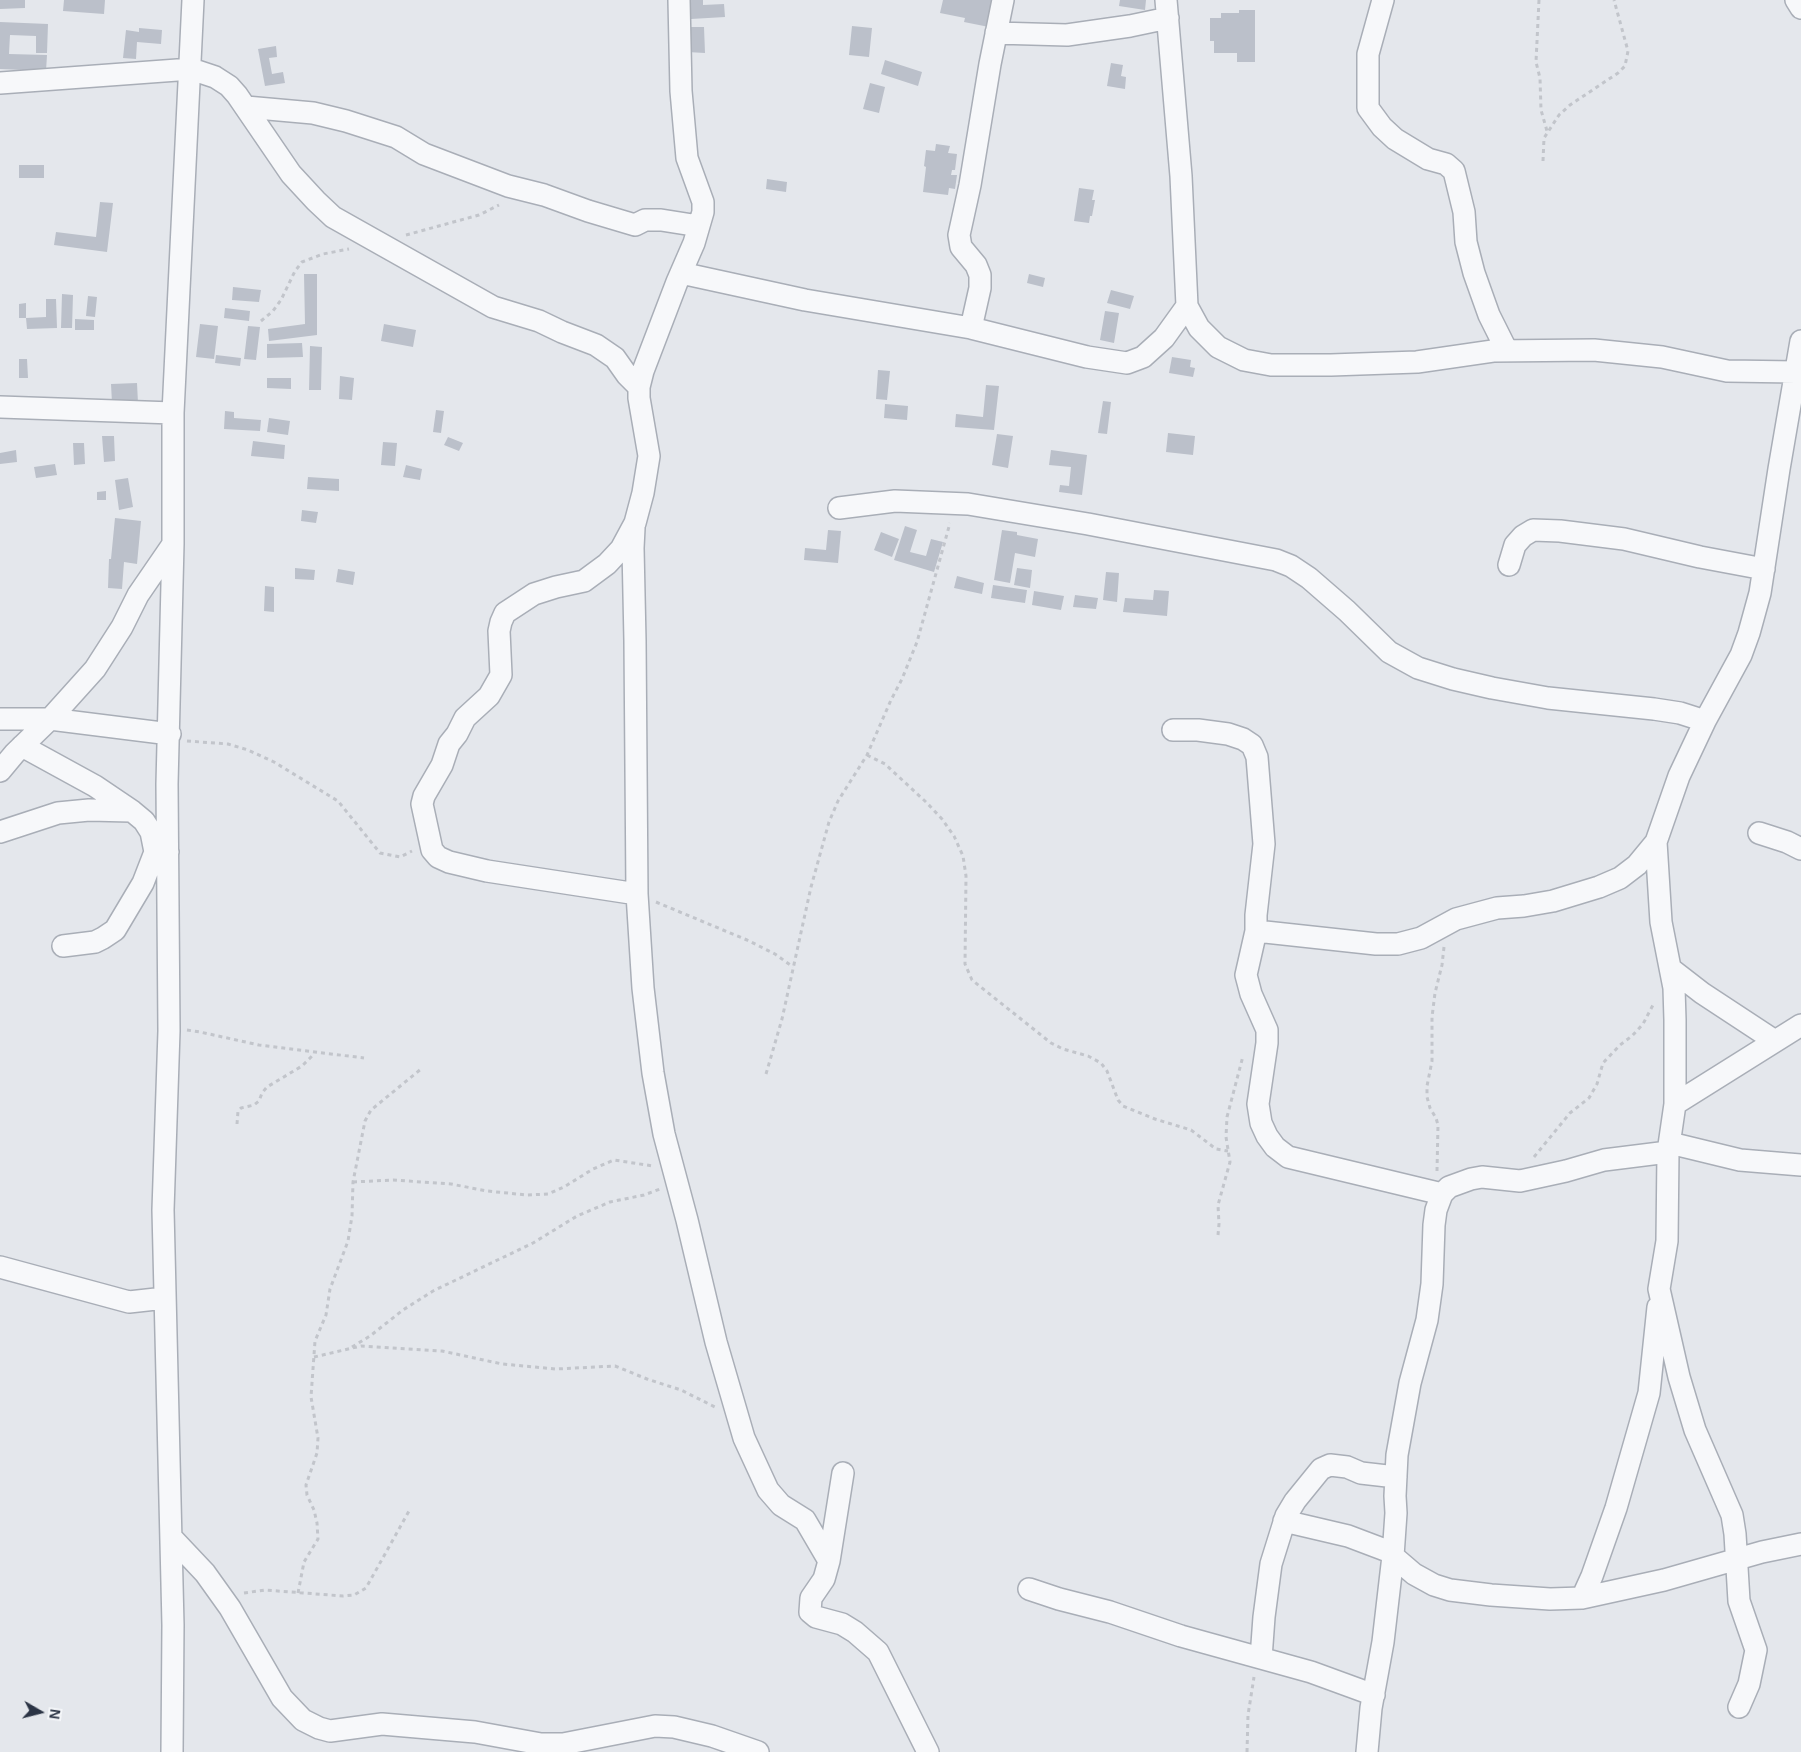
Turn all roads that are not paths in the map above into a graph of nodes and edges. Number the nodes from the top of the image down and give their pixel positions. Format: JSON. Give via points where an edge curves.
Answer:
{"nodes":[{"id":1,"x":193,"y":0,"type":"edge"},
{"id":2,"x":679,"y":0,"type":"edge"},
{"id":3,"x":1003,"y":0,"type":"edge"},
{"id":4,"x":1383,"y":0,"type":"edge"},
{"id":5,"x":1796,"y":0,"type":"edge"},
{"id":6,"x":1801,"y":8,"type":"edge"},
{"id":7,"x":1167,"y":9,"type":"edge"},
{"id":8,"x":996,"y":32,"type":"junction"},
{"id":9,"x":191,"y":69,"type":"junction"},
{"id":10,"x":0,"y":83,"type":"edge"},
{"id":11,"x":246,"y":108,"type":"junction"},
{"id":12,"x":700,"y":226,"type":"junction"},
{"id":13,"x":681,"y":273,"type":"junction"},
{"id":14,"x":1187,"y":306,"type":"junction"},
{"id":15,"x":971,"y":328,"type":"junction"},
{"id":16,"x":1801,"y":341,"type":"edge"},
{"id":17,"x":1507,"y":350,"type":"junction"},
{"id":18,"x":1796,"y":372,"type":"junction"},
{"id":19,"x":639,"y":387,"type":"junction"},
{"id":20,"x":0,"y":407,"type":"edge"},
{"id":21,"x":173,"y":413,"type":"junction"},
{"id":22,"x":1793,"y":429,"type":"edge"},
{"id":23,"x":839,"y":508,"type":"dead end"},
{"id":24,"x":635,"y":523,"type":"junction"},
{"id":25,"x":173,"y":544,"type":"junction"},
{"id":26,"x":1509,"y":565,"type":"dead end"},
{"id":27,"x":1764,"y":569,"type":"junction"},
{"id":28,"x":50,"y":719,"type":"junction"},
{"id":29,"x":0,"y":720,"type":"edge"},
{"id":30,"x":1705,"y":721,"type":"junction"},
{"id":31,"x":1173,"y":730,"type":"dead end"},
{"id":32,"x":170,"y":737,"type":"junction"},
{"id":33,"x":22,"y":746,"type":"junction"},
{"id":34,"x":0,"y":771,"type":"edge"},
{"id":35,"x":132,"y":811,"type":"junction"},
{"id":36,"x":0,"y":832,"type":"edge"},
{"id":37,"x":1760,"y":833,"type":"dead end"},
{"id":38,"x":1656,"y":842,"type":"junction"},
{"id":39,"x":1801,"y":849,"type":"edge"},
{"id":40,"x":162,"y":852,"type":"junction"},
{"id":41,"x":637,"y":894,"type":"junction"},
{"id":42,"x":1256,"y":930,"type":"junction"},
{"id":43,"x":63,"y":946,"type":"dead end"},
{"id":44,"x":1672,"y":978,"type":"junction"},
{"id":45,"x":1801,"y":1025,"type":"edge"},
{"id":46,"x":1775,"y":1041,"type":"junction"},
{"id":47,"x":1674,"y":1104,"type":"junction"},
{"id":48,"x":1669,"y":1147,"type":"junction"},
{"id":49,"x":1801,"y":1165,"type":"edge"},
{"id":50,"x":1438,"y":1194,"type":"junction"},
{"id":51,"x":0,"y":1267,"type":"edge"},
{"id":52,"x":1659,"y":1289,"type":"junction"},
{"id":53,"x":165,"y":1298,"type":"junction"},
{"id":54,"x":843,"y":1473,"type":"dead end"},
{"id":55,"x":1396,"y":1477,"type":"junction"},
{"id":56,"x":1284,"y":1521,"type":"junction"},
{"id":57,"x":171,"y":1537,"type":"junction"},
{"id":58,"x":1801,"y":1544,"type":"edge"},
{"id":59,"x":1393,"y":1554,"type":"junction"},
{"id":60,"x":1736,"y":1559,"type":"junction"},
{"id":61,"x":829,"y":1561,"type":"junction"},
{"id":62,"x":1029,"y":1589,"type":"dead end"},
{"id":63,"x":1582,"y":1598,"type":"junction"},
{"id":64,"x":1258,"y":1657,"type":"junction"},
{"id":65,"x":1374,"y":1694,"type":"junction"},
{"id":66,"x":1740,"y":1707,"type":"dead end"},
{"id":67,"x":172,"y":1752,"type":"edge"},
{"id":68,"x":758,"y":1752,"type":"edge"},
{"id":69,"x":928,"y":1752,"type":"edge"},
{"id":70,"x":1367,"y":1752,"type":"edge"}],
"edges":[{"from":1,"to":9,"type":"street"},
{"from":2,"to":12,"type":"street","via":[[683,122],[687,158],[704,202]]},
{"from":3,"to":8,"type":"street"},
{"from":4,"to":17,"type":"street","via":[[1368,54],[1368,108],[1395,139],[1454,171],[1474,273],[1489,315]]},
{"from":5,"to":6,"type":"street"},
{"from":7,"to":8,"type":"street","via":[[1130,26],[1067,35]]},
{"from":7,"to":14,"type":"street","via":[[1181,176]]},
{"from":8,"to":15,"type":"street","via":[[959,235],[961,247],[980,275]]},
{"from":9,"to":10,"type":"street"},
{"from":9,"to":11,"type":"street","via":[[215,76],[229,86]]},
{"from":9,"to":21,"type":"street"},
{"from":11,"to":12,"type":"street","via":[[313,113],[396,137],[424,154],[508,186],[635,225],[645,220],[661,220]]},
{"from":11,"to":19,"type":"street","via":[[291,174],[333,217],[493,307],[539,321],[596,345],[615,358]]},
{"from":12,"to":13,"type":"street"},
{"from":13,"to":15,"type":"street","via":[[806,300]]},
{"from":13,"to":19,"type":"street"},
{"from":14,"to":15,"type":"street","via":[[1164,338],[1142,357],[1127,363],[1087,357]]},
{"from":14,"to":17,"type":"street","via":[[1199,328],[1218,347],[1244,360],[1271,365],[1417,362]]},
{"from":16,"to":18,"type":"street"},
{"from":17,"to":18,"type":"street","via":[[1594,350],[1662,357],[1727,371]]},
{"from":18,"to":22,"type":"street"},
{"from":19,"to":24,"type":"street","via":[[649,456]]},
{"from":20,"to":21,"type":"street"},
{"from":21,"to":25,"type":"street"},
{"from":22,"to":27,"type":"street"},
{"from":23,"to":30,"type":"street","via":[[895,501],[955,503],[1088,524],[1276,560],[1309,578],[1388,652],[1418,668],[1501,690],[1654,709]]},
{"from":24,"to":41,"type":"street"},
{"from":24,"to":41,"type":"street","via":[[621,549],[608,564],[584,581],[534,594],[505,613],[499,631],[501,675],[489,696],[465,718],[423,800],[432,850],[449,862]]},
{"from":25,"to":28,"type":"street","via":[[138,595],[95,669]]},
{"from":25,"to":32,"type":"street"},
{"from":26,"to":27,"type":"street","via":[[1522,536],[1533,530],[1542,530],[1624,539]]},
{"from":27,"to":30,"type":"street","via":[[1750,633]]},
{"from":28,"to":29,"type":"street"},
{"from":28,"to":32,"type":"street"},
{"from":28,"to":33,"type":"street"},
{"from":30,"to":38,"type":"street","via":[[1679,776]]},
{"from":31,"to":42,"type":"street","via":[[1228,734],[1252,745],[1257,757],[1264,844]]},
{"from":32,"to":40,"type":"street"},
{"from":33,"to":34,"type":"street"},
{"from":33,"to":35,"type":"street","via":[[95,786]]},
{"from":35,"to":36,"type":"street","via":[[58,813]]},
{"from":35,"to":40,"type":"street","via":[[144,821]]},
{"from":37,"to":39,"type":"street"},
{"from":38,"to":42,"type":"street","via":[[1637,865],[1620,878],[1599,887],[1553,901],[1497,908],[1456,919],[1421,938],[1398,944]]},
{"from":38,"to":44,"type":"street","via":[[1661,922]]},
{"from":40,"to":43,"type":"street","via":[[115,930],[95,942]]},
{"from":40,"to":53,"type":"street","via":[[169,1030],[163,1210]]},
{"from":41,"to":61,"type":"street","via":[[653,1073],[664,1134],[716,1342],[744,1438],[768,1490],[781,1505],[805,1520]]},
{"from":42,"to":50,"type":"street","via":[[1246,975],[1250,994],[1267,1030],[1258,1104],[1260,1123],[1274,1147],[1288,1157]]},
{"from":44,"to":46,"type":"street","via":[[1702,993]]},
{"from":44,"to":47,"type":"street"},
{"from":45,"to":46,"type":"street"},
{"from":46,"to":47,"type":"street"},
{"from":47,"to":48,"type":"street"},
{"from":48,"to":49,"type":"street","via":[[1740,1160]]},
{"from":48,"to":50,"type":"street","via":[[1538,1178],[1511,1181],[1482,1177],[1471,1179]]},
{"from":48,"to":52,"type":"street","via":[[1668,1241]]},
{"from":50,"to":55,"type":"street","via":[[1427,1320],[1402,1419]]},
{"from":51,"to":53,"type":"street","via":[[129,1302]]},
{"from":52,"to":60,"type":"street","via":[[1695,1430],[1732,1515]]},
{"from":52,"to":63,"type":"street","via":[[1649,1393],[1616,1508]]},
{"from":53,"to":57,"type":"street"},
{"from":54,"to":61,"type":"street"},
{"from":55,"to":56,"type":"street","via":[[1330,1465],[1311,1480]]},
{"from":55,"to":59,"type":"street"},
{"from":56,"to":59,"type":"street","via":[[1348,1536]]},
{"from":56,"to":64,"type":"street","via":[[1271,1564]]},
{"from":57,"to":67,"type":"street"},
{"from":57,"to":68,"type":"street","via":[[205,1573],[230,1608],[282,1698],[303,1720],[319,1728],[330,1731],[382,1724],[475,1732],[556,1744],[664,1726],[712,1736]]},
{"from":58,"to":60,"type":"street"},
{"from":59,"to":63,"type":"street","via":[[1414,1574],[1450,1590],[1550,1600]]},
{"from":59,"to":65,"type":"street"},
{"from":60,"to":63,"type":"street","via":[[1664,1580]]},
{"from":60,"to":66,"type":"street","via":[[1739,1601],[1756,1650]]},
{"from":61,"to":69,"type":"street","via":[[824,1579],[811,1598],[810,1612],[816,1617],[842,1624],[878,1652]]},
{"from":62,"to":64,"type":"street"},
{"from":64,"to":65,"type":"street"},
{"from":65,"to":70,"type":"street"}]}
